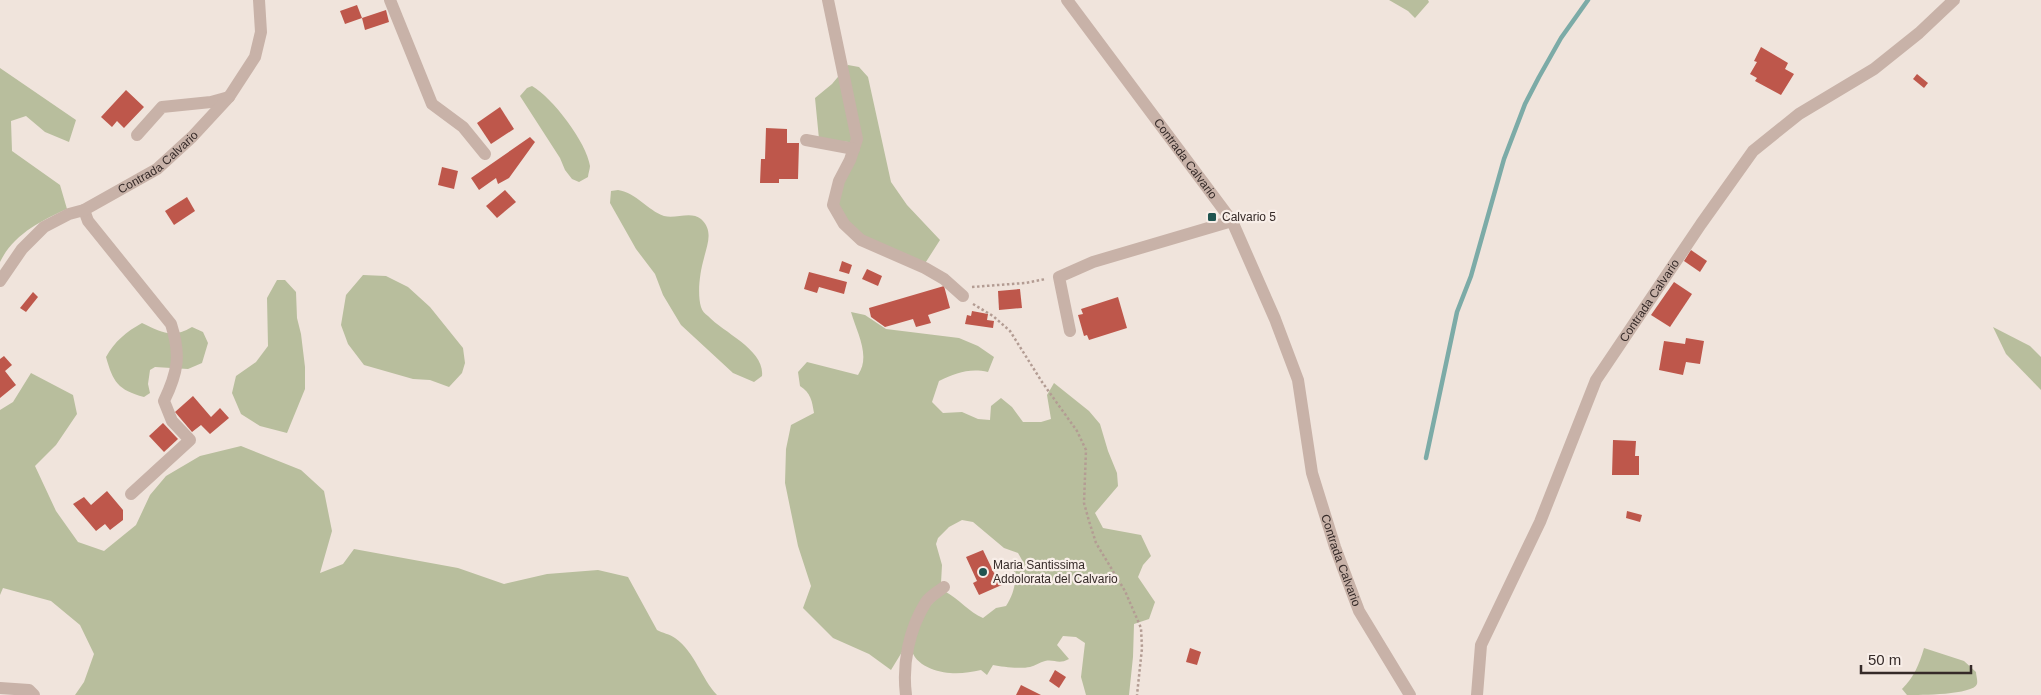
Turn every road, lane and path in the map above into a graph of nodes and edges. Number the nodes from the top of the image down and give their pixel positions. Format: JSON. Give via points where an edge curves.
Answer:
{"nodes":[{"id":1,"x":260,"y":0,"type":"edge"},
{"id":2,"x":390,"y":0,"type":"edge"},
{"id":3,"x":828,"y":0,"type":"edge"},
{"id":4,"x":1067,"y":0,"type":"edge"},
{"id":5,"x":1954,"y":0,"type":"edge"},
{"id":6,"x":229,"y":97,"type":"junction"},
{"id":7,"x":137,"y":135,"type":"dead end"},
{"id":8,"x":806,"y":140,"type":"dead end"},
{"id":9,"x":854,"y":148,"type":"junction"},
{"id":10,"x":486,"y":154,"type":"dead end"},
{"id":11,"x":84,"y":210,"type":"junction"},
{"id":12,"x":1232,"y":221,"type":"junction"},
{"id":13,"x":1059,"y":276,"type":"junction"},
{"id":14,"x":0,"y":281,"type":"edge"},
{"id":15,"x":963,"y":296,"type":"junction"},
{"id":16,"x":1070,"y":331,"type":"dead end"},
{"id":17,"x":130,"y":494,"type":"dead end"},
{"id":18,"x":944,"y":587,"type":"dead end"},
{"id":19,"x":0,"y":688,"type":"edge"},
{"id":20,"x":34,"y":695,"type":"edge"},
{"id":21,"x":906,"y":695,"type":"edge"},
{"id":22,"x":1137,"y":695,"type":"edge"},
{"id":23,"x":1410,"y":695,"type":"edge"},
{"id":24,"x":1477,"y":695,"type":"edge"}],
"edges":[{"from":1,"to":6,"type":"street","name":"Contrada Calvario","via":[[262,32],[255,57]]},
{"from":2,"to":10,"type":"street","via":[[432,104],[463,127]]},
{"from":3,"to":9,"type":"street","via":[[857,139]]},
{"from":4,"to":12,"type":"street","name":"Contrada Calvario"},
{"from":5,"to":24,"type":"street","name":"Contrada Calvario","via":[[1874,69],[1798,114],[1753,151],[1701,224],[1596,380],[1540,522],[1481,645]]},
{"from":6,"to":7,"type":"street","via":[[162,107]]},
{"from":6,"to":11,"type":"street","name":"Contrada Calvario","via":[[157,169]]},
{"from":8,"to":9,"type":"street"},
{"from":9,"to":15,"type":"street","via":[[833,205],[844,224],[861,240],[925,268]]},
{"from":11,"to":14,"type":"street","name":"Contrada Calvario","via":[[44,227],[22,249]]},
{"from":11,"to":17,"type":"street","via":[[88,221],[171,324],[177,343],[173,382],[164,400],[172,421],[190,440]]},
{"from":12,"to":13,"type":"street","via":[[1092,262]]},
{"from":12,"to":23,"type":"street","name":"Contrada Calvario","via":[[1298,380],[1312,472],[1358,611]]},
{"from":13,"to":15,"type":"path","via":[[1025,283],[973,286]]},
{"from":13,"to":16,"type":"street"},
{"from":15,"to":22,"type":"path","via":[[1010,331],[1077,431],[1086,450],[1084,504],[1089,521],[1096,542],[1125,591],[1141,628]]},
{"from":18,"to":21,"type":"street","via":[[927,601],[908,640]]},
{"from":19,"to":20,"type":"street","via":[[29,690]]}]}
